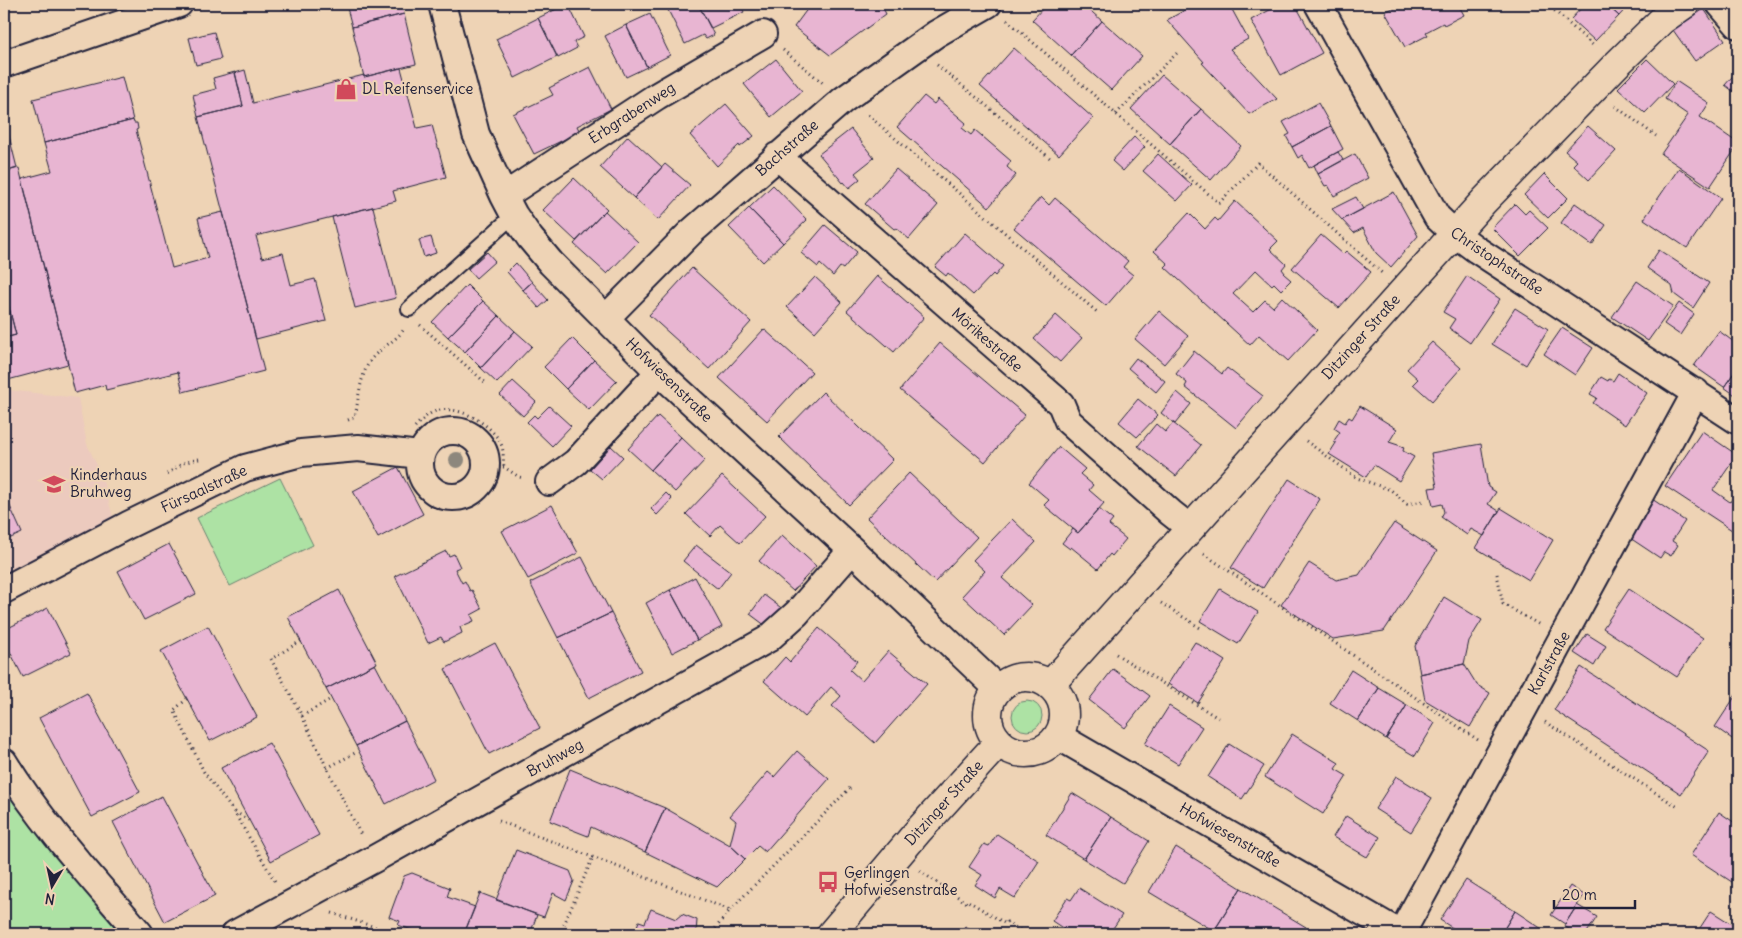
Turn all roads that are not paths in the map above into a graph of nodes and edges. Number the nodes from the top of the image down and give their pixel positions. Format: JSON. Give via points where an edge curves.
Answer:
{"nodes":[{"id":1,"x":179,"y":4,"type":"edge"},
{"id":2,"x":442,"y":4,"type":"edge"},
{"id":3,"x":1318,"y":4,"type":"edge"},
{"id":4,"x":1685,"y":4,"type":"edge"},
{"id":5,"x":1720,"y":4,"type":"edge"},
{"id":6,"x":995,"y":10,"type":"edge"},
{"id":7,"x":1738,"y":25,"type":"edge"},
{"id":8,"x":764,"y":34,"type":"road end"},
{"id":9,"x":4,"y":64,"type":"edge"},
{"id":10,"x":777,"y":156,"type":"junction"},
{"id":11,"x":509,"y":205,"type":"junction"},
{"id":12,"x":1454,"y":234,"type":"junction"},
{"id":13,"x":409,"y":312,"type":"road end"},
{"id":14,"x":606,"y":318,"type":"junction"},
{"id":15,"x":660,"y":372,"type":"junction"},
{"id":16,"x":1696,"y":392,"type":"junction"},
{"id":17,"x":1738,"y":421,"type":"edge"},
{"id":18,"x":420,"y":455,"type":"junction"},
{"id":19,"x":549,"y":482,"type":"road end"},
{"id":20,"x":1185,"y":533,"type":"junction"},
{"id":21,"x":852,"y":550,"type":"junction"},
{"id":22,"x":4,"y":590,"type":"edge"},
{"id":23,"x":1050,"y":685,"type":"junction"},
{"id":24,"x":998,"y":689,"type":"junction"},
{"id":25,"x":1058,"y":736,"type":"junction"},
{"id":26,"x":999,"y":742,"type":"junction"},
{"id":27,"x":4,"y":762,"type":"edge"},
{"id":28,"x":140,"y":934,"type":"edge"},
{"id":29,"x":235,"y":934,"type":"edge"},
{"id":30,"x":831,"y":934,"type":"edge"},
{"id":31,"x":1401,"y":934,"type":"edge"}],
"edges":[{"from":1,"to":9,"type":"street"},
{"from":2,"to":11,"type":"street","name":"Hofwiesenstraße","via":[[476,134]]},
{"from":3,"to":12,"type":"street","name":"Christophstraße","via":[[1437,217]]},
{"from":4,"to":12,"type":"main road","name":"Ditzinger Straße","via":[[1662,20],[1616,65]]},
{"from":5,"to":7,"type":"street"},
{"from":6,"to":10,"type":"street","name":"Bachstraße","via":[[936,34],[845,98]]},
{"from":8,"to":11,"type":"street","name":"Erbgrabenweg","via":[[657,96]]},
{"from":10,"to":14,"type":"street","name":"Bachstraße","via":[[690,233]]},
{"from":10,"to":20,"type":"street","name":"Mörikestraße","via":[[1061,404],[1068,421],[1170,513]]},
{"from":11,"to":13,"type":"lane"},
{"from":11,"to":14,"type":"street","name":"Hofwiesenstraße","via":[[551,263]]},
{"from":12,"to":16,"type":"street","name":"Christophstraße"},
{"from":12,"to":20,"type":"main road","name":"Ditzinger Straße"},
{"from":14,"to":15,"type":"street","name":"Hofwiesenstraße"},
{"from":15,"to":19,"type":"street","via":[[576,462]]},
{"from":15,"to":21,"type":"street","name":"Hofwiesenstraße"},
{"from":16,"to":17,"type":"street","name":"Christophstraße"},
{"from":16,"to":31,"type":"street","name":"Karlstraße"},
{"from":18,"to":18,"type":"street","via":[[420,473],[430,490],[447,498],[466,496],[496,466],[474,437],[459,430],[442,431],[428,440]]},
{"from":18,"to":22,"type":"street","name":"Fürsaalstraße","via":[[358,448],[301,453],[245,468]]},
{"from":20,"to":23,"type":"main road","name":"Ditzinger Straße"},
{"from":21,"to":24,"type":"street","name":"Hofwiesenstraße"},
{"from":21,"to":29,"type":"street","name":"Bruhweg","via":[[797,613],[768,638]]},
{"from":23,"to":24,"type":"main road","via":[[1040,679],[1023,677]]},
{"from":23,"to":25,"type":"main road","via":[[1058,693],[1065,714]]},
{"from":24,"to":26,"type":"main road","via":[[988,710],[988,722]]},
{"from":25,"to":26,"type":"main road","via":[[1037,752],[1010,750]]},
{"from":25,"to":31,"type":"street","name":"Hofwiesenstraße"},
{"from":26,"to":30,"type":"main road","name":"Ditzinger Straße"},
{"from":27,"to":28,"type":"street","via":[[22,791]]}]}
